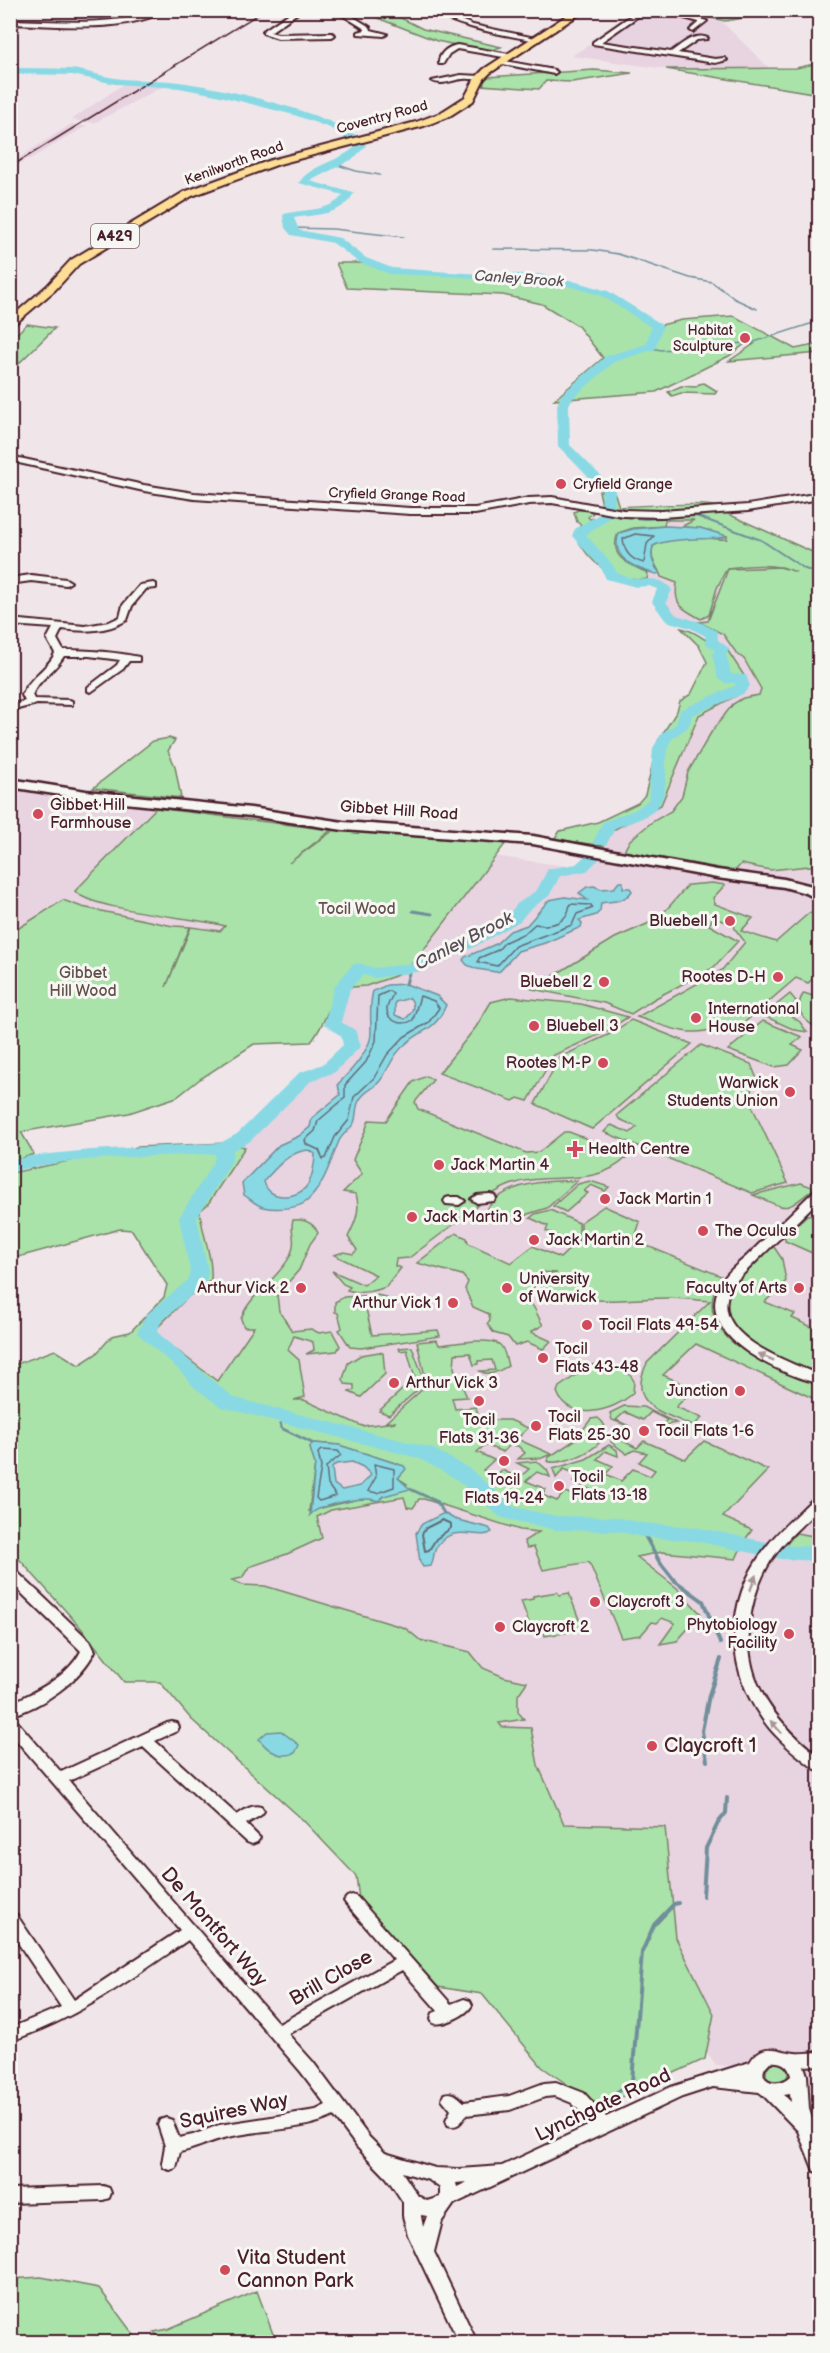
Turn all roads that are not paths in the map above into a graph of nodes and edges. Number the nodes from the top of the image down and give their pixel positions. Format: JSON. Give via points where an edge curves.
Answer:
{"nodes":[{"id":1,"x":165,"y":10,"type":"edge"},
{"id":2,"x":299,"y":10,"type":"edge"},
{"id":3,"x":337,"y":10,"type":"edge"},
{"id":4,"x":431,"y":10,"type":"edge"},
{"id":5,"x":466,"y":10,"type":"edge"},
{"id":6,"x":582,"y":10,"type":"edge"},
{"id":7,"x":644,"y":10,"type":"edge"},
{"id":8,"x":658,"y":10,"type":"edge"},
{"id":9,"x":441,"y":16,"type":"junction"},
{"id":10,"x":10,"y":22,"type":"edge"},
{"id":11,"x":693,"y":30,"type":"dead end"},
{"id":12,"x":384,"y":34,"type":"dead end"},
{"id":13,"x":332,"y":35,"type":"dead end"},
{"id":14,"x":705,"y":38,"type":"dead end"},
{"id":15,"x":537,"y":39,"type":"junction"},
{"id":16,"x":671,"y":55,"type":"junction"},
{"id":17,"x":504,"y":59,"type":"junction"},
{"id":18,"x":724,"y":60,"type":"dead end"},
{"id":19,"x":441,"y":63,"type":"dead end"},
{"id":20,"x":554,"y":72,"type":"dead end"},
{"id":21,"x":480,"y":78,"type":"junction"},
{"id":22,"x":435,"y":81,"type":"dead end"},
{"id":23,"x":330,"y":147,"type":"joint"},
{"id":24,"x":10,"y":325,"type":"edge"},
{"id":25,"x":10,"y":458,"type":"edge"},
{"id":26,"x":819,"y":496,"type":"edge"},
{"id":27,"x":10,"y":581,"type":"edge"},
{"id":28,"x":66,"y":582,"type":"dead end"},
{"id":29,"x":144,"y":585,"type":"dead end"},
{"id":30,"x":10,"y":622,"type":"edge"},
{"id":31,"x":60,"y":625,"type":"junction"},
{"id":32,"x":60,"y":652,"type":"junction"},
{"id":33,"x":91,"y":689,"type":"dead end"},
{"id":34,"x":30,"y":702,"type":"junction"},
{"id":35,"x":69,"y":703,"type":"dead end"},
{"id":36,"x":10,"y":708,"type":"edge"},
{"id":37,"x":10,"y":783,"type":"edge"},
{"id":38,"x":816,"y":887,"type":"edge"},
{"id":39,"x":819,"y":1192,"type":"edge"},
{"id":40,"x":819,"y":1380,"type":"edge"},
{"id":41,"x":819,"y":1500,"type":"edge"},
{"id":42,"x":10,"y":1573,"type":"edge"},
{"id":43,"x":10,"y":1711,"type":"edge"},
{"id":44,"x":10,"y":1723,"type":"edge"},
{"id":45,"x":172,"y":1727,"type":"dead end"},
{"id":46,"x":146,"y":1741,"type":"junction"},
{"id":47,"x":819,"y":1765,"type":"edge"},
{"id":48,"x":60,"y":1779,"type":"junction"},
{"id":49,"x":256,"y":1811,"type":"dead end"},
{"id":50,"x":236,"y":1823,"type":"junction"},
{"id":51,"x":252,"y":1838,"type":"dead end"},
{"id":52,"x":352,"y":1901,"type":"dead end"},
{"id":53,"x":10,"y":1918,"type":"edge"},
{"id":54,"x":190,"y":1931,"type":"junction"},
{"id":55,"x":405,"y":1961,"type":"junction"},
{"id":56,"x":464,"y":2005,"type":"dead end"},
{"id":57,"x":70,"y":2009,"type":"junction"},
{"id":58,"x":278,"y":2032,"type":"junction"},
{"id":59,"x":10,"y":2035,"type":"edge"},
{"id":60,"x":791,"y":2060,"type":"junction"},
{"id":61,"x":819,"y":2060,"type":"edge"},
{"id":62,"x":756,"y":2067,"type":"junction"},
{"id":63,"x":799,"y":2078,"type":"junction"},
{"id":64,"x":712,"y":2082,"type":"junction"},
{"id":65,"x":766,"y":2088,"type":"junction"},
{"id":66,"x":338,"y":2107,"type":"junction"},
{"id":67,"x":455,"y":2109,"type":"dead end"},
{"id":68,"x":166,"y":2126,"type":"dead end"},
{"id":69,"x":604,"y":2127,"type":"junction"},
{"id":70,"x":804,"y":2128,"type":"junction"},
{"id":71,"x":383,"y":2160,"type":"junction"},
{"id":72,"x":819,"y":2166,"type":"edge"},
{"id":73,"x":513,"y":2170,"type":"junction"},
{"id":74,"x":431,"y":2175,"type":"junction"},
{"id":75,"x":103,"y":2193,"type":"dead end"},
{"id":76,"x":10,"y":2196,"type":"edge"},
{"id":77,"x":410,"y":2199,"type":"junction"},
{"id":78,"x":445,"y":2202,"type":"junction"},
{"id":79,"x":426,"y":2251,"type":"junction"},
{"id":80,"x":468,"y":2343,"type":"edge"}],
"edges":[{"from":1,"to":10,"type":"street","via":[[128,21]]},
{"from":2,"to":13,"type":"street","via":[[265,32],[278,36]]},
{"from":3,"to":12,"type":"street","via":[[366,27],[364,32]]},
{"from":4,"to":9,"type":"street"},
{"from":5,"to":9,"type":"street"},
{"from":6,"to":15,"type":"main road","name":"Coventry Road","number":"A429"},
{"from":7,"to":16,"type":"street","via":[[596,43]]},
{"from":8,"to":11,"type":"street","via":[[704,21]]},
{"from":9,"to":15,"type":"street","via":[[471,27]]},
{"from":14,"to":16,"type":"street","via":[[696,38]]},
{"from":15,"to":17,"type":"main road","name":"Coventry Road","number":"A429"},
{"from":16,"to":18,"type":"street"},
{"from":17,"to":19,"type":"street","via":[[456,47]]},
{"from":17,"to":20,"type":"street"},
{"from":17,"to":21,"type":"main road","name":"Coventry Road","number":"A429"},
{"from":21,"to":22,"type":"street"},
{"from":21,"to":23,"type":"main road","name":"Coventry Road","number":"A429","via":[[469,99],[444,116]]},
{"from":23,"to":24,"type":"main road","name":"Kenilworth Road","number":"A429","via":[[188,194],[75,262]]},
{"from":25,"to":26,"type":"street","name":"Cryfield Grange Road","via":[[144,488],[228,500],[451,512],[552,500],[617,512],[661,514],[731,510]]},
{"from":27,"to":28,"type":"street","via":[[31,578]]},
{"from":29,"to":31,"type":"street","via":[[128,605],[126,615],[117,622],[96,628]]},
{"from":30,"to":31,"type":"street"},
{"from":31,"to":32,"type":"street","via":[[52,639]]},
{"from":32,"to":33,"type":"street","via":[[132,658]]},
{"from":32,"to":34,"type":"street","via":[[58,660],[33,681],[27,694]]},
{"from":34,"to":35,"type":"street"},
{"from":34,"to":36,"type":"street"},
{"from":37,"to":38,"type":"street","name":"Gibbet Hill Road","via":[[343,826],[533,840],[717,874]]},
{"from":40,"to":39,"type":"street","one_way":true,"via":[[745,1346],[729,1328],[720,1304],[729,1280]]},
{"from":47,"to":41,"type":"street","one_way":true,"via":[[765,1714],[754,1696],[741,1658],[742,1613],[757,1572]]},
{"from":42,"to":43,"type":"street","via":[[88,1651],[84,1663],[60,1682]]},
{"from":44,"to":48,"type":"street","name":"De Montfort Way"},
{"from":45,"to":46,"type":"street"},
{"from":46,"to":48,"type":"street"},
{"from":46,"to":50,"type":"street"},
{"from":48,"to":54,"type":"street","name":"De Montfort Way"},
{"from":49,"to":50,"type":"street"},
{"from":50,"to":51,"type":"street"},
{"from":52,"to":55,"type":"street","name":"Brill Close"},
{"from":53,"to":57,"type":"street"},
{"from":54,"to":57,"type":"street"},
{"from":54,"to":58,"type":"street","name":"De Montfort Way"},
{"from":55,"to":56,"type":"street","name":"Brill Close","via":[[444,2015]]},
{"from":55,"to":58,"type":"street","name":"Brill Close"},
{"from":57,"to":59,"type":"street"},
{"from":58,"to":66,"type":"street","name":"De Montfort Way"},
{"from":60,"to":61,"type":"street","name":"Lynchgate Road"},
{"from":60,"to":62,"type":"street","name":"Lynchgate Road","via":[[770,2056]]},
{"from":60,"to":63,"type":"street"},
{"from":61,"to":63,"type":"street","name":"Lynchgate Road"},
{"from":62,"to":64,"type":"street","name":"Lynchgate Road"},
{"from":62,"to":65,"type":"street","via":[[756,2077]]},
{"from":63,"to":65,"type":"street","name":"Lynchgate Road","via":[[789,2088]]},
{"from":63,"to":70,"type":"street"},
{"from":64,"to":65,"type":"street","name":"Lynchgate Road"},
{"from":64,"to":69,"type":"street","name":"Lynchgate Road","via":[[678,2092]]},
{"from":65,"to":70,"type":"street"},
{"from":66,"to":68,"type":"street","name":"Squires Way","via":[[319,2116],[219,2132],[171,2154]]},
{"from":66,"to":71,"type":"street","name":"De Montfort Way","via":[[363,2142]]},
{"from":67,"to":69,"type":"street","via":[[510,2103],[556,2089],[578,2098]]},
{"from":69,"to":73,"type":"street","name":"Lynchgate Road"},
{"from":70,"to":72,"type":"street"},
{"from":71,"to":74,"type":"street","name":"De Montfort Way"},
{"from":71,"to":77,"type":"street","name":"De Montfort Way"},
{"from":73,"to":74,"type":"street","name":"Lynchgate Road"},
{"from":73,"to":78,"type":"street","name":"Lynchgate Road"},
{"from":74,"to":77,"type":"street","via":[[412,2180]]},
{"from":74,"to":78,"type":"street","via":[[449,2185]]},
{"from":75,"to":76,"type":"street"},
{"from":77,"to":78,"type":"street","via":[[425,2209]]},
{"from":77,"to":79,"type":"street","name":"De Montfort Way","via":[[417,2235]]},
{"from":78,"to":79,"type":"street","via":[[428,2237]]},
{"from":79,"to":80,"type":"street","name":"De Montfort Way"}]}
